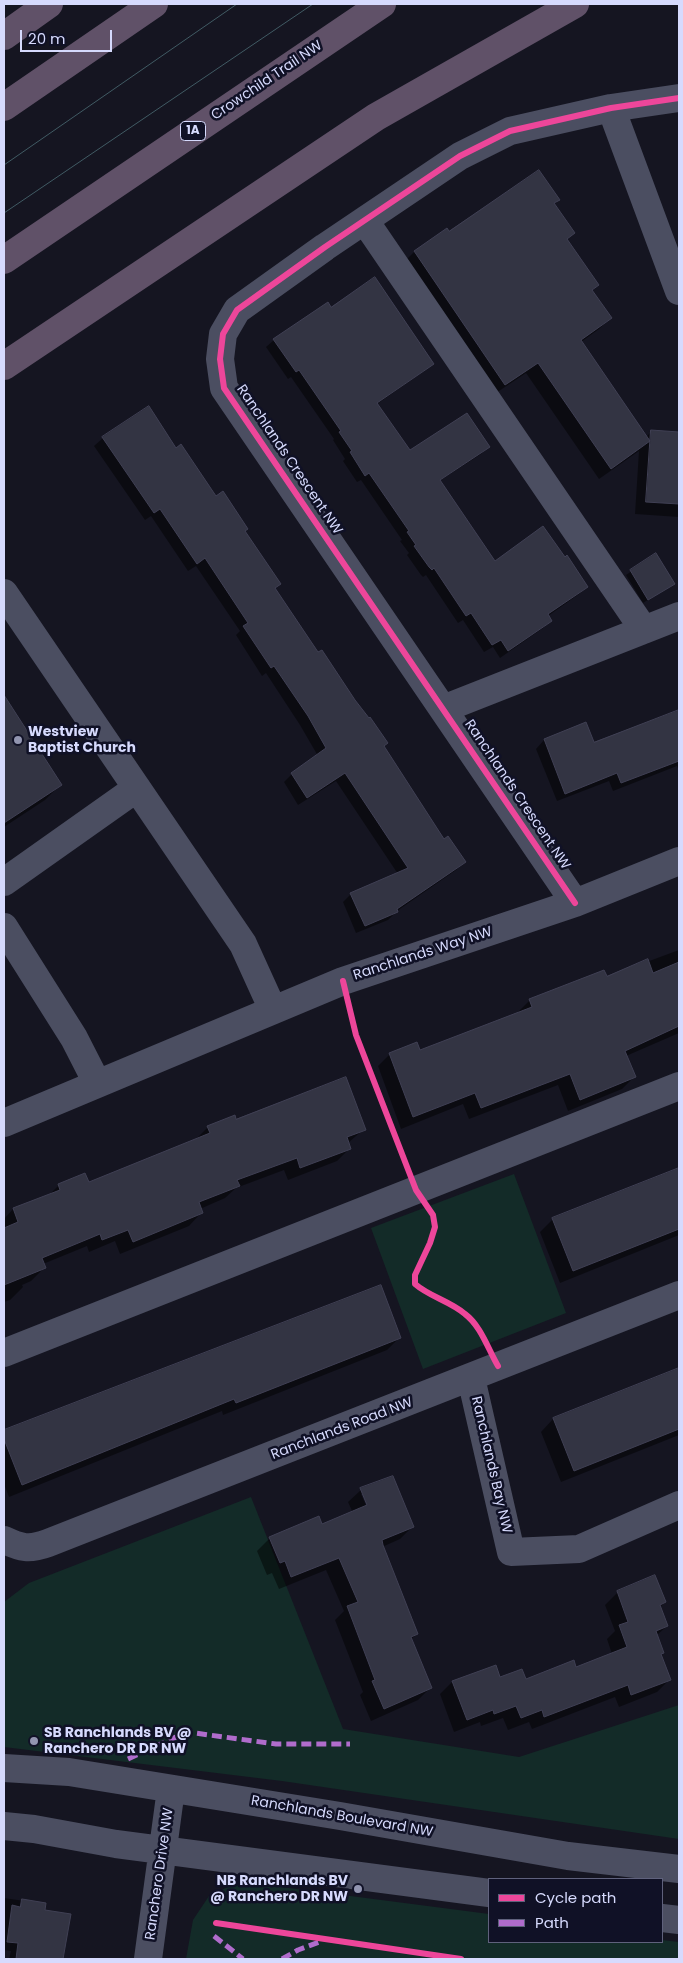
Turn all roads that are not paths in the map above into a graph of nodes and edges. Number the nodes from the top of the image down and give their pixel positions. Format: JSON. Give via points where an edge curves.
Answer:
{"nodes":[{"id":1,"x":49,"y":4,"type":"edge"},
{"id":2,"x":154,"y":4,"type":"edge"},
{"id":3,"x":382,"y":4,"type":"edge"},
{"id":4,"x":575,"y":4,"type":"edge"},
{"id":5,"x":4,"y":36,"type":"edge"},
{"id":6,"x":679,"y":98,"type":"edge"},
{"id":7,"x":4,"y":106,"type":"edge"},
{"id":8,"x":611,"y":108,"type":"junction"},
{"id":9,"x":365,"y":221,"type":"junction"},
{"id":10,"x":4,"y":260,"type":"edge"},
{"id":11,"x":679,"y":291,"type":"edge"},
{"id":12,"x":4,"y":366,"type":"edge"},
{"id":13,"x":4,"y":593,"type":"edge"},
{"id":14,"x":679,"y":616,"type":"edge"},
{"id":15,"x":644,"y":630,"type":"junction"},
{"id":16,"x":443,"y":709,"type":"junction"},
{"id":17,"x":137,"y":788,"type":"junction"},
{"id":18,"x":679,"y":860,"type":"edge"},
{"id":19,"x":4,"y":882,"type":"edge"},
{"id":20,"x":575,"y":903,"type":"junction"},
{"id":21,"x":4,"y":927,"type":"edge"},
{"id":22,"x":273,"y":1010,"type":"junction"},
{"id":23,"x":97,"y":1083,"type":"junction"},
{"id":24,"x":679,"y":1086,"type":"edge"},
{"id":25,"x":4,"y":1122,"type":"edge"},
{"id":26,"x":679,"y":1295,"type":"edge"},
{"id":27,"x":4,"y":1353,"type":"edge"},
{"id":28,"x":471,"y":1378,"type":"junction"},
{"id":29,"x":679,"y":1505,"type":"edge"},
{"id":30,"x":4,"y":1540,"type":"edge"},
{"id":31,"x":4,"y":1768,"type":"edge"},
{"id":32,"x":171,"y":1789,"type":"junction"},
{"id":33,"x":4,"y":1826,"type":"edge"},
{"id":34,"x":164,"y":1850,"type":"junction"},
{"id":35,"x":679,"y":1869,"type":"edge"},
{"id":36,"x":488,"y":1894,"type":"edge"},
{"id":37,"x":663,"y":1918,"type":"edge"},
{"id":38,"x":679,"y":1920,"type":"edge"},
{"id":39,"x":148,"y":1959,"type":"edge"}],
"edges":[{"from":1,"to":5,"type":"highway"},
{"from":2,"to":7,"type":"highway"},
{"from":3,"to":10,"type":"highway","name":"Crowchild Trail NW","number":"1A"},
{"from":4,"to":12,"type":"highway","via":[[376,117]]},
{"from":6,"to":8,"type":"street","name":"Ranchlands Crescent NW"},
{"from":8,"to":9,"type":"street","name":"Ranchlands Crescent NW","via":[[510,131],[460,156]]},
{"from":8,"to":11,"type":"street"},
{"from":9,"to":15,"type":"street"},
{"from":9,"to":16,"type":"street","name":"Ranchlands Crescent NW","via":[[237,310],[223,334],[220,359],[224,388]]},
{"from":13,"to":17,"type":"street"},
{"from":14,"to":15,"type":"street"},
{"from":15,"to":16,"type":"street"},
{"from":16,"to":20,"type":"street","name":"Ranchlands Crescent NW"},
{"from":17,"to":19,"type":"street"},
{"from":17,"to":22,"type":"street","via":[[243,944]]},
{"from":18,"to":20,"type":"street","name":"Ranchlands Way NW"},
{"from":20,"to":22,"type":"street","name":"Ranchlands Way NW","via":[[342,981]]},
{"from":21,"to":23,"type":"street","via":[[74,1038]]},
{"from":22,"to":23,"type":"street","name":"Ranchlands Way NW"},
{"from":23,"to":25,"type":"street","name":"Ranchlands Way NW"},
{"from":24,"to":27,"type":"street"},
{"from":26,"to":28,"type":"street","name":"Ranchlands Road NW"},
{"from":28,"to":29,"type":"street","name":"Ranchlands Bay NW","via":[[511,1552],[579,1549]]},
{"from":28,"to":30,"type":"street","name":"Ranchlands Road NW","via":[[48,1544],[33,1548]]},
{"from":31,"to":32,"type":"street","name":"Ranchlands Boulevard NW","via":[[68,1772]]},
{"from":32,"to":34,"type":"street","name":"Ranchero Drive NW"},
{"from":32,"to":35,"type":"street","name":"Ranchlands Boulevard NW","via":[[568,1856]]},
{"from":33,"to":34,"type":"street"},
{"from":34,"to":36,"type":"street"},
{"from":34,"to":39,"type":"street","name":"Ranchero Drive NW"},
{"from":37,"to":38,"type":"street"}]}
